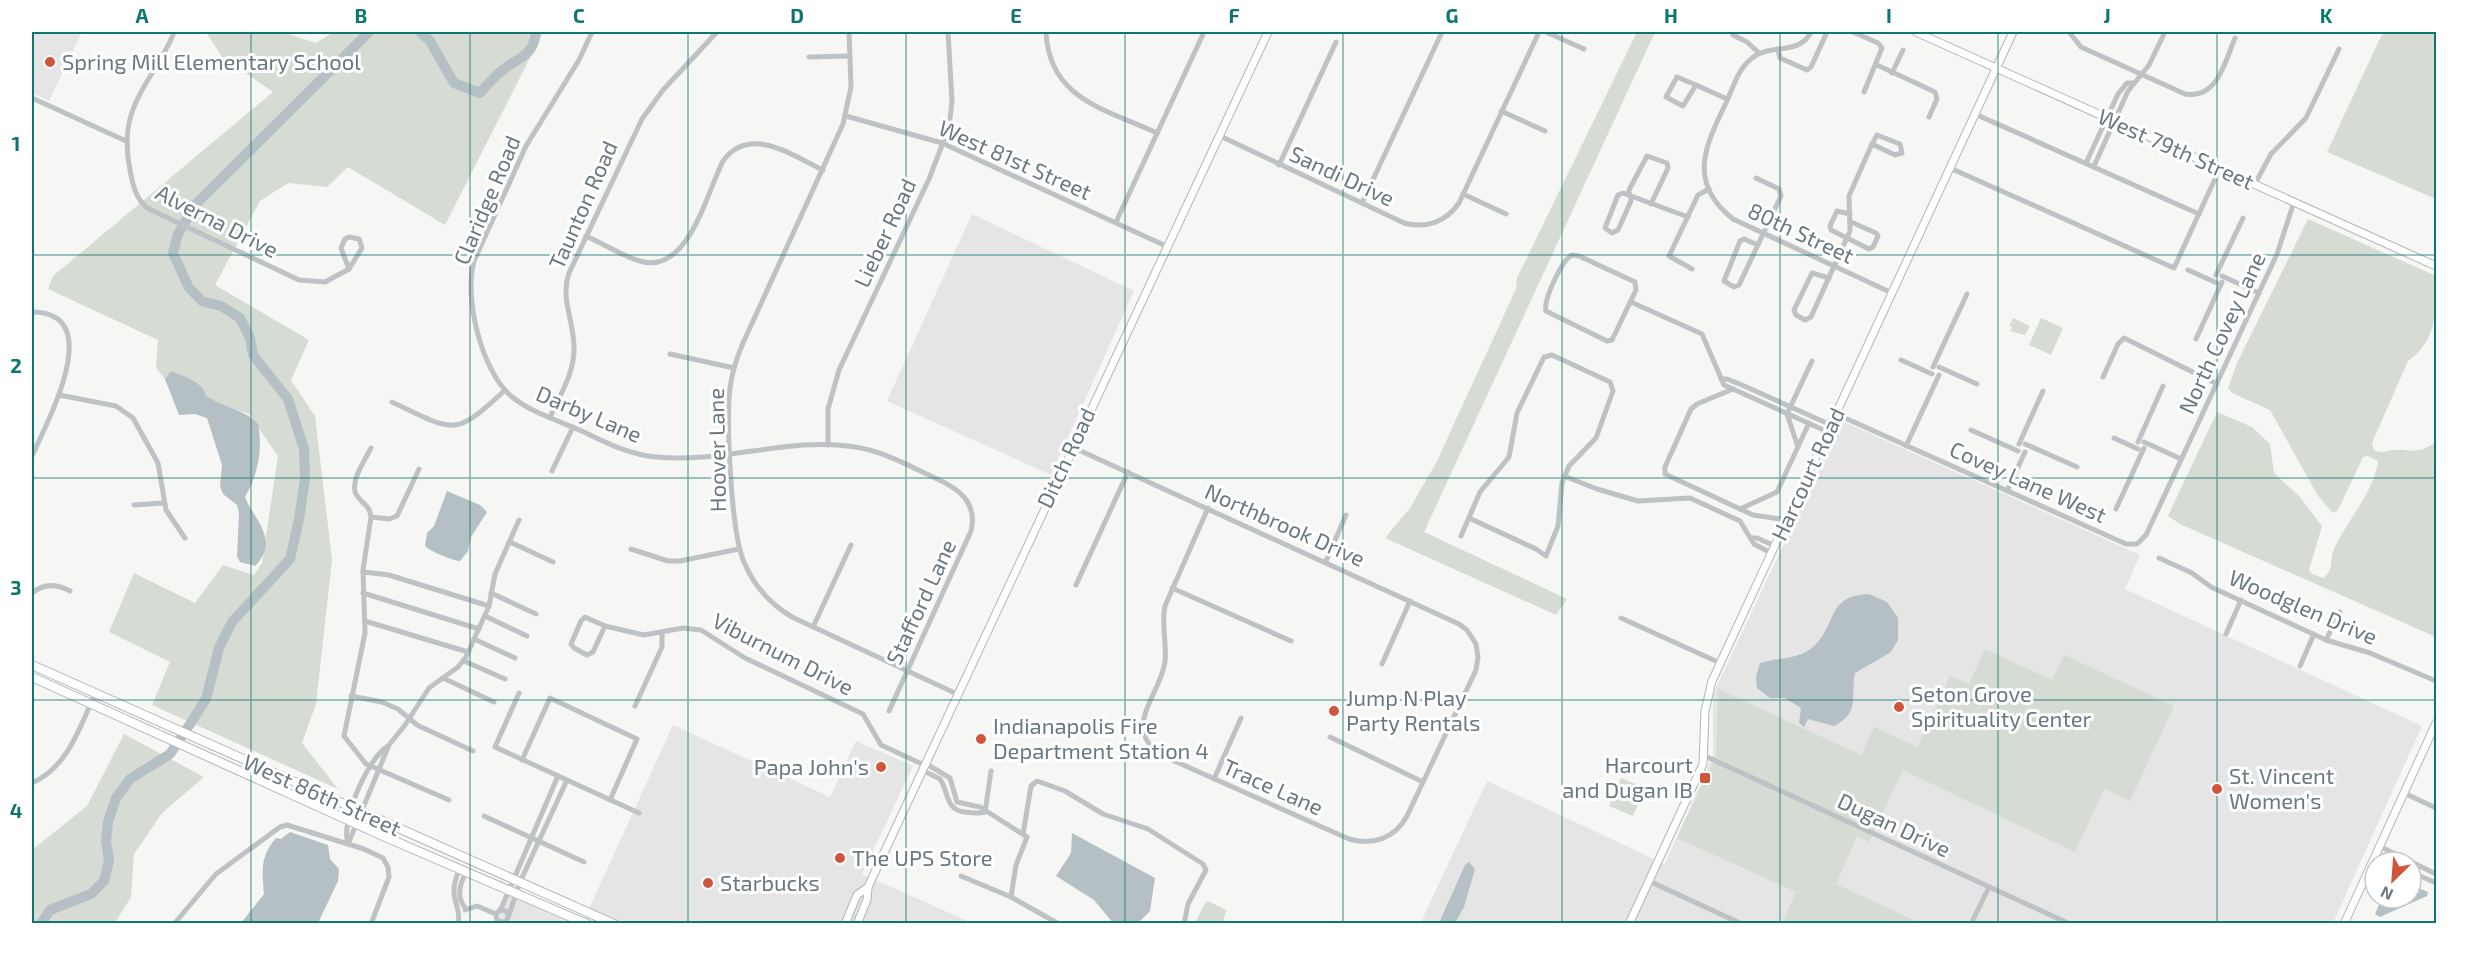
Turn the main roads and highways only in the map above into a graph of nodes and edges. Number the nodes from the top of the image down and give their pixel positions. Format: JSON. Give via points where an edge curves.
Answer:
{"nodes":[{"id":1,"x":1268,"y":32,"type":"edge"},
{"id":2,"x":1916,"y":32,"type":"edge"},
{"id":3,"x":2013,"y":32,"type":"edge"},
{"id":4,"x":1996,"y":68,"type":"junction"},
{"id":5,"x":2436,"y":266,"type":"edge"},
{"id":6,"x":32,"y":665,"type":"edge"},
{"id":7,"x":32,"y":677,"type":"edge"},
{"id":8,"x":2436,"y":723,"type":"edge"},
{"id":9,"x":354,"y":816,"type":"junction"},
{"id":10,"x":868,"y":887,"type":"junction"},
{"id":11,"x":586,"y":923,"type":"edge"},
{"id":12,"x":614,"y":924,"type":"edge"},
{"id":13,"x":844,"y":924,"type":"edge"},
{"id":14,"x":857,"y":924,"type":"edge"},
{"id":15,"x":1629,"y":924,"type":"edge"},
{"id":16,"x":2344,"y":924,"type":"edge"}],
"edges":[{"from":1,"to":10,"type":"main road","name":"Ditch Road"},
{"from":2,"to":4,"type":"main road","name":"West 79th Street"},
{"from":3,"to":4,"type":"main road","name":"Harcourt Road"},
{"from":4,"to":5,"type":"main road","name":"West 79th Street"},
{"from":4,"to":15,"type":"main road","name":"Harcourt Road","via":[[1710,686],[1705,756]]},
{"from":6,"to":9,"type":"main road","name":"West 86th Street","via":[[206,743]]},
{"from":7,"to":9,"type":"main road","name":"West 86th Street","via":[[198,752]]},
{"from":8,"to":16,"type":"main road"},
{"from":9,"to":11,"type":"main road","name":"West 86th Street"},
{"from":9,"to":12,"type":"main road","name":"West 86th Street","via":[[516,880]]},
{"from":10,"to":13,"type":"main road","name":"Ditch Road","via":[[857,896]]},
{"from":10,"to":14,"type":"main road","name":"Ditch Road"}]}
